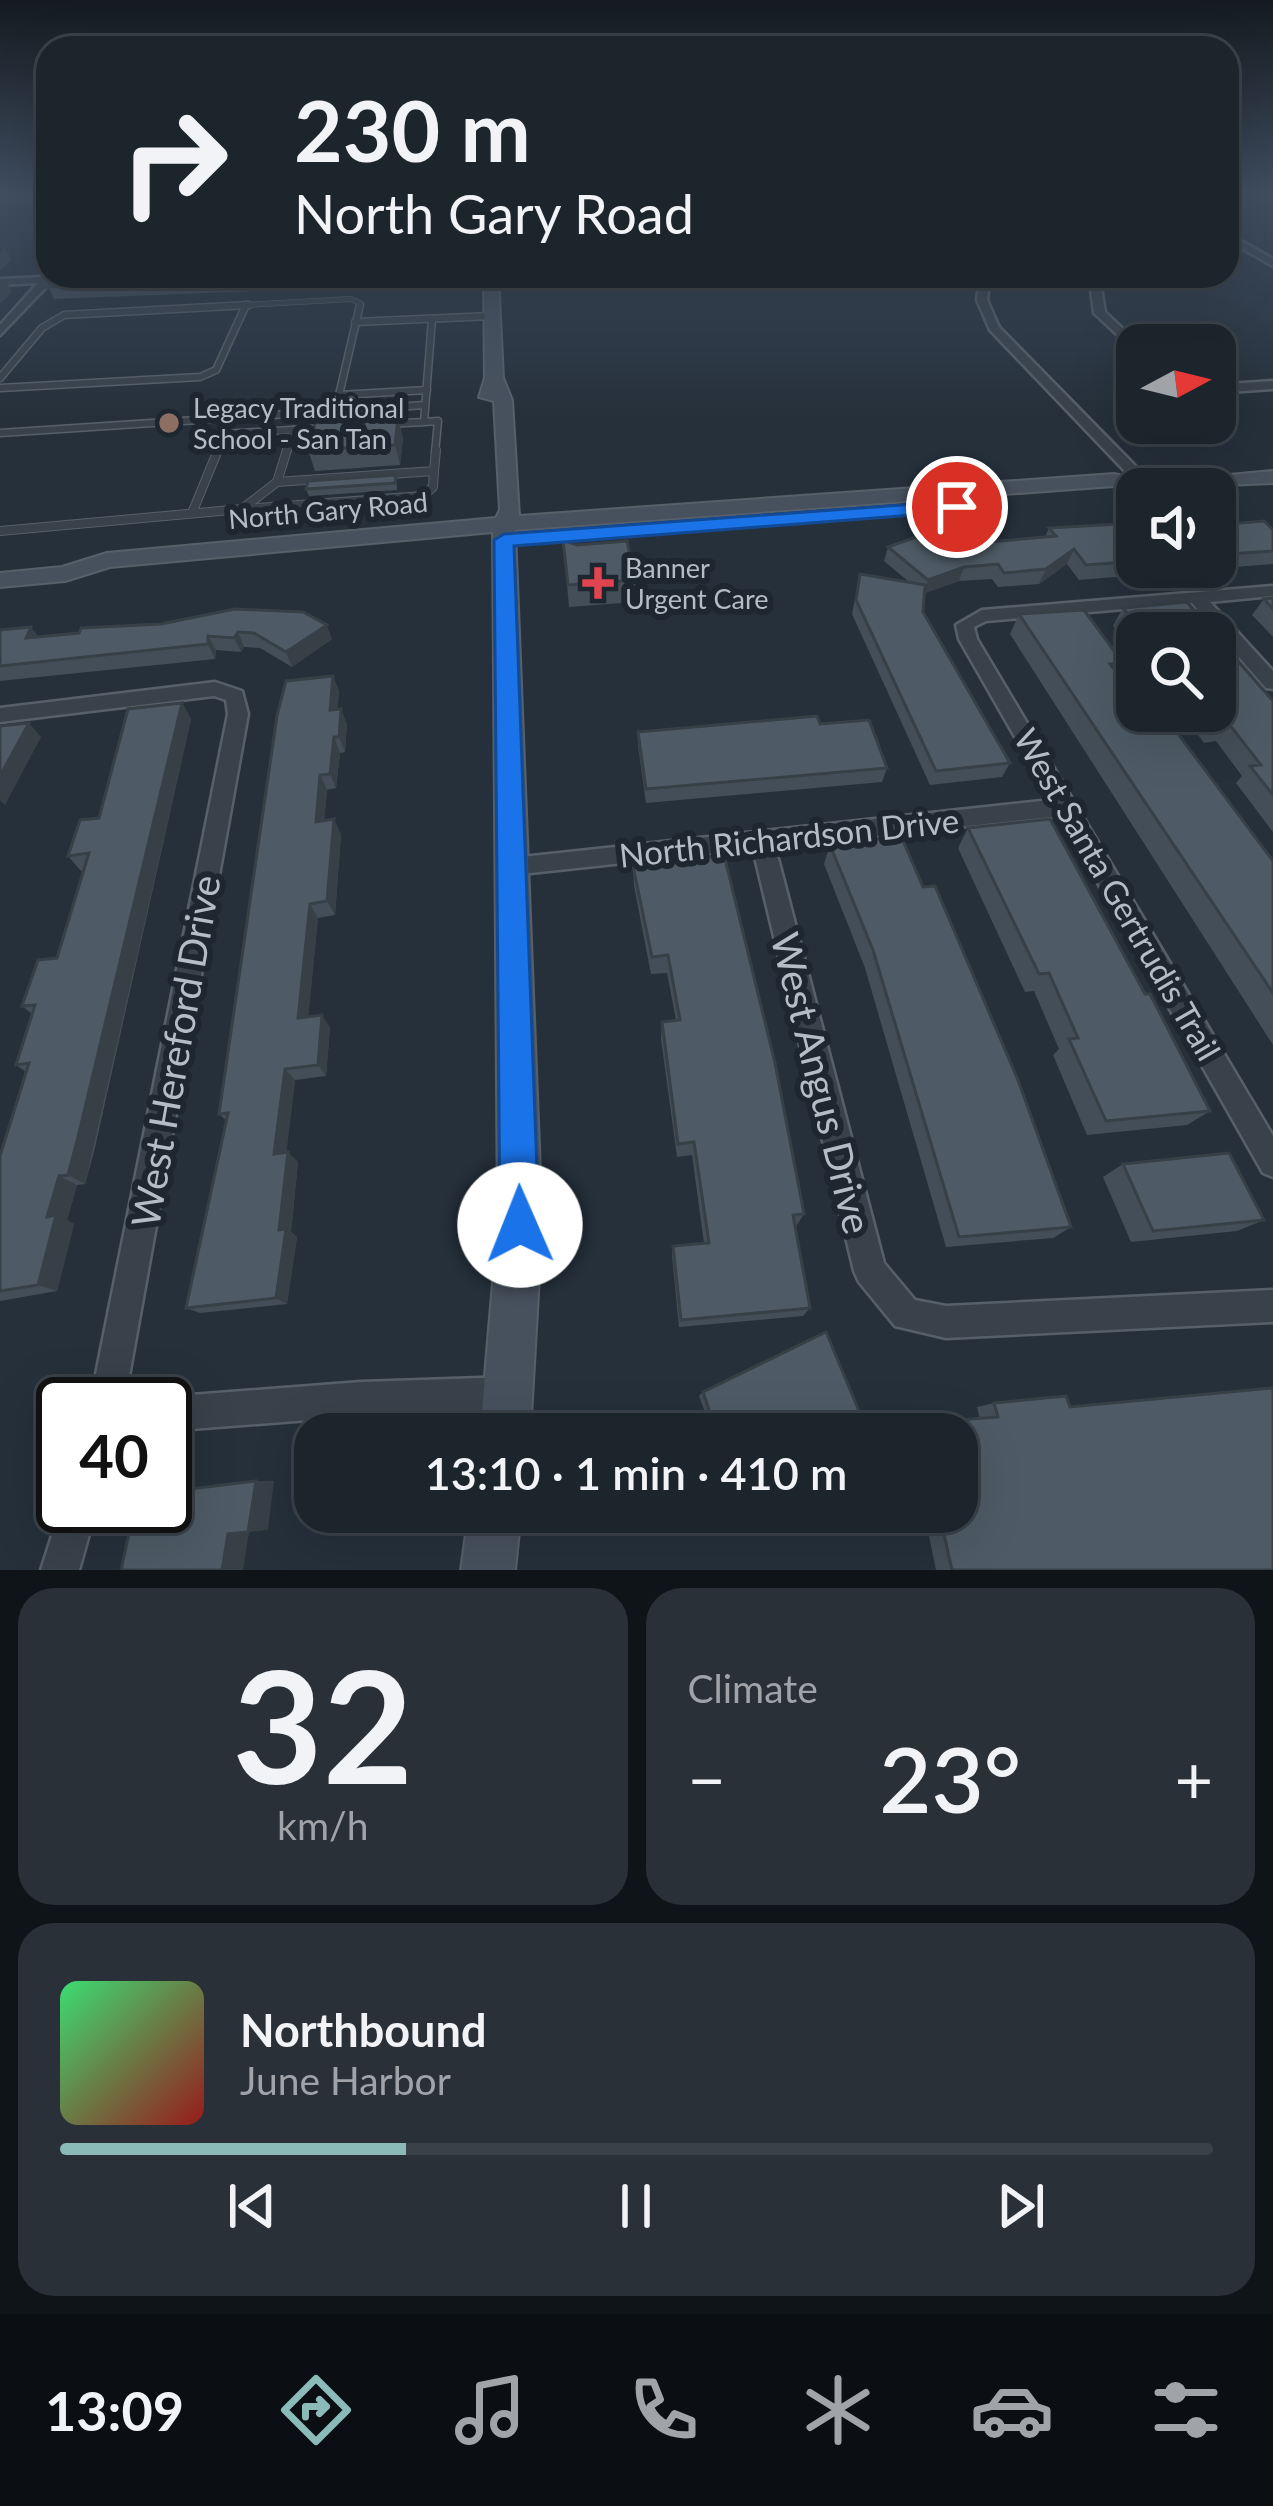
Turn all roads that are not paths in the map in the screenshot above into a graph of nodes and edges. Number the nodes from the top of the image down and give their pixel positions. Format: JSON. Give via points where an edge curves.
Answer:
{"nodes":[{"id":1,"x":36,"y":280,"type":"edge"},
{"id":2,"x":0,"y":282,"type":"edge"},
{"id":3,"x":40,"y":288,"type":"edge"},
{"id":4,"x":491,"y":288,"type":"edge"},
{"id":5,"x":984,"y":288,"type":"edge"},
{"id":6,"x":1096,"y":288,"type":"edge"},
{"id":7,"x":246,"y":304,"type":"junction"},
{"id":8,"x":491,"y":316,"type":"junction"},
{"id":9,"x":432,"y":319,"type":"junction"},
{"id":10,"x":356,"y":322,"type":"junction"},
{"id":11,"x":1116,"y":329,"type":"edge"},
{"id":12,"x":0,"y":332,"type":"edge"},
{"id":13,"x":0,"y":379,"type":"edge"},
{"id":14,"x":1273,"y":385,"type":"edge"},
{"id":15,"x":0,"y":388,"type":"edge"},
{"id":16,"x":1236,"y":388,"type":"edge"},
{"id":17,"x":427,"y":390,"type":"junction"},
{"id":18,"x":425,"y":405,"type":"junction"},
{"id":19,"x":424,"y":422,"type":"junction"},
{"id":20,"x":380,"y":424,"type":"edge"},
{"id":21,"x":337,"y":427,"type":"edge"},
{"id":22,"x":293,"y":430,"type":"junction"},
{"id":23,"x":0,"y":433,"type":"edge"},
{"id":24,"x":1123,"y":468,"type":"edge"},
{"id":25,"x":434,"y":471,"type":"junction"},
{"id":26,"x":1273,"y":476,"type":"edge"},
{"id":27,"x":1236,"y":480,"type":"edge"},
{"id":28,"x":1116,"y":481,"type":"edge"},
{"id":29,"x":277,"y":482,"type":"junction"},
{"id":30,"x":1116,"y":491,"type":"edge"},
{"id":31,"x":242,"y":509,"type":"junction"},
{"id":32,"x":191,"y":513,"type":"junction"},
{"id":33,"x":0,"y":531,"type":"edge"},
{"id":34,"x":504,"y":532,"type":"junction"},
{"id":35,"x":0,"y":580,"type":"edge"},
{"id":36,"x":1273,"y":591,"type":"edge"},
{"id":37,"x":1196,"y":597,"type":"junction"},
{"id":38,"x":1273,"y":683,"type":"edge"},
{"id":39,"x":0,"y":715,"type":"edge"},
{"id":40,"x":1067,"y":807,"type":"junction"},
{"id":41,"x":762,"y":839,"type":"junction"},
{"id":42,"x":512,"y":866,"type":"junction"},
{"id":43,"x":1273,"y":1162,"type":"edge"},
{"id":44,"x":1273,"y":1306,"type":"edge"},
{"id":45,"x":112,"y":1377,"type":"edge"},
{"id":46,"x":510,"y":1394,"type":"junction"},
{"id":47,"x":192,"y":1412,"type":"edge"},
{"id":48,"x":508,"y":1413,"type":"edge"},
{"id":49,"x":71,"y":1533,"type":"edge"},
{"id":50,"x":492,"y":1533,"type":"edge"},
{"id":51,"x":60,"y":1570,"type":"edge"},
{"id":52,"x":488,"y":1570,"type":"edge"}],
"edges":[{"from":1,"to":2,"type":"street"},
{"from":3,"to":12,"type":"street"},
{"from":4,"to":8,"type":"main road"},
{"from":5,"to":24,"type":"street","via":[[994,328]]},
{"from":6,"to":11,"type":"street","via":[[1100,313]]},
{"from":7,"to":10,"type":"lane","via":[[351,299],[360,303]]},
{"from":7,"to":13,"type":"lane","via":[[64,315],[42,328]]},
{"from":7,"to":15,"type":"lane","via":[[216,370],[200,377]]},
{"from":8,"to":9,"type":"lane"},
{"from":8,"to":34,"type":"main road","via":[[492,512]]},
{"from":9,"to":10,"type":"lane"},
{"from":9,"to":17,"type":"lane"},
{"from":10,"to":17,"type":"lane","via":[[339,395]]},
{"from":14,"to":16,"type":"street"},
{"from":17,"to":18,"type":"lane"},
{"from":18,"to":19,"type":"lane"},
{"from":18,"to":23,"type":"lane"},
{"from":19,"to":20,"type":"lane"},
{"from":19,"to":25,"type":"lane","via":[[438,421]]},
{"from":21,"to":22,"type":"lane"},
{"from":22,"to":29,"type":"lane"},
{"from":22,"to":32,"type":"lane","via":[[224,434]]},
{"from":25,"to":29,"type":"lane"},
{"from":25,"to":31,"type":"lane","via":[[423,496]]},
{"from":26,"to":27,"type":"main road"},
{"from":28,"to":34,"type":"main road","via":[[665,511]]},
{"from":29,"to":31,"type":"lane"},
{"from":30,"to":34,"type":"main road"},
{"from":31,"to":32,"type":"lane"},
{"from":32,"to":33,"type":"lane"},
{"from":34,"to":35,"type":"main road","via":[[98,579]]},
{"from":34,"to":42,"type":"main road"},
{"from":36,"to":37,"type":"street"},
{"from":37,"to":38,"type":"street"},
{"from":37,"to":40,"type":"street","name":"West Santa Gertrudis Trail","via":[[982,616],[964,626]]},
{"from":39,"to":45,"type":"street","name":"West Hereford Drive","via":[[214,689],[236,697]]},
{"from":40,"to":41,"type":"street","name":"North Richardson Drive"},
{"from":40,"to":43,"type":"street","name":"West Santa Gertrudis Trail"},
{"from":41,"to":42,"type":"street","name":"North Richardson Drive"},
{"from":41,"to":44,"type":"street","name":"West Angus Drive","via":[[869,1271],[905,1315],[946,1322]]},
{"from":42,"to":46,"type":"main road","via":[[520,1225]]},
{"from":46,"to":47,"type":"street"},
{"from":46,"to":48,"type":"main road"},
{"from":49,"to":51,"type":"street"},
{"from":50,"to":52,"type":"main road"}]}
